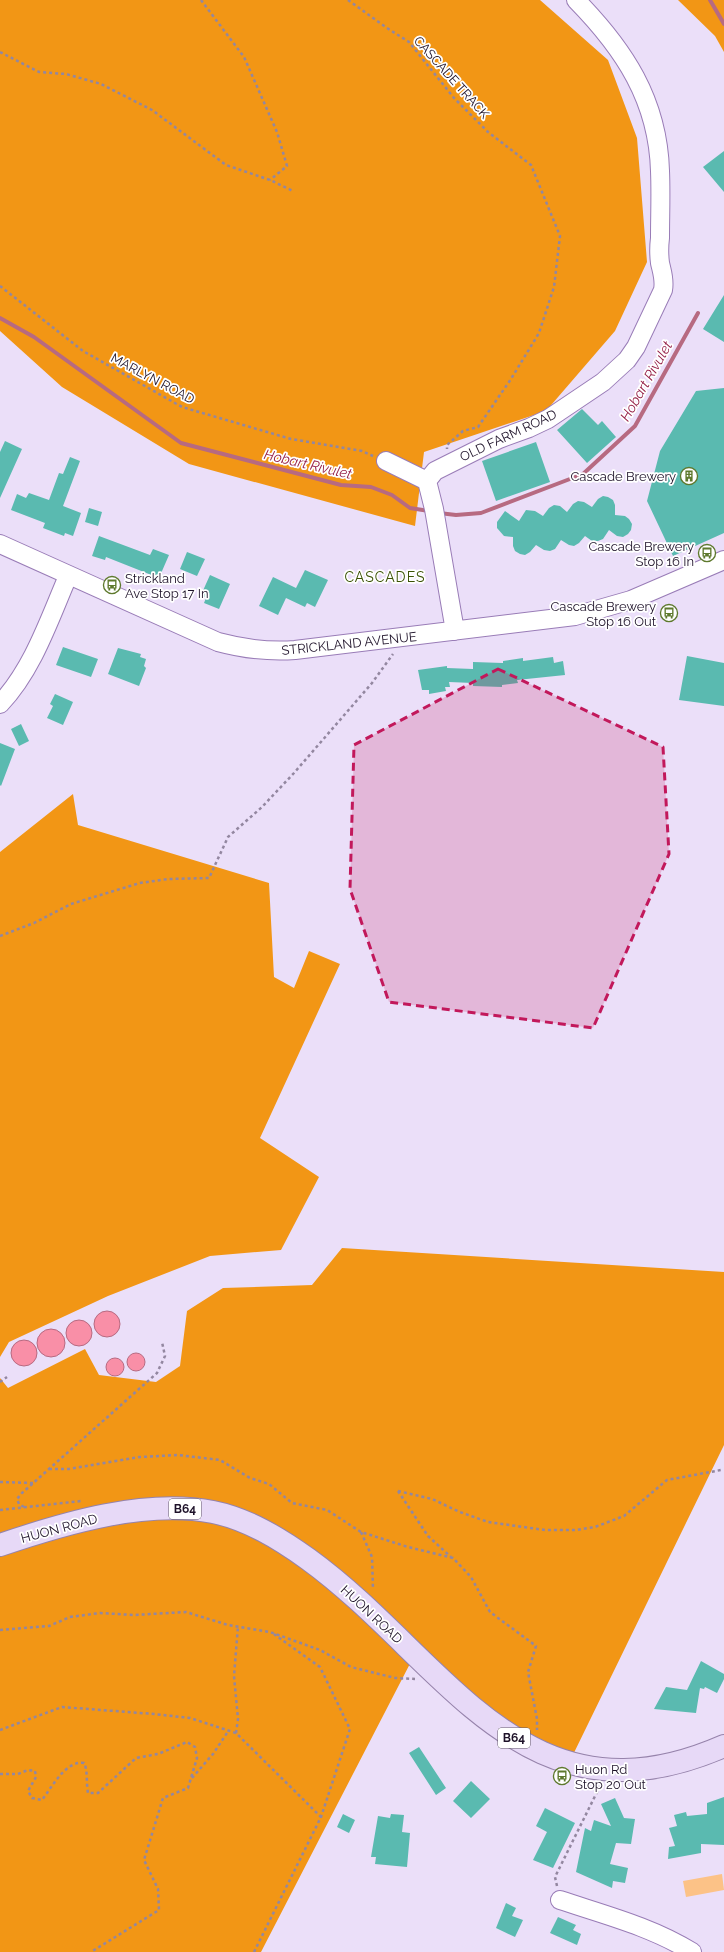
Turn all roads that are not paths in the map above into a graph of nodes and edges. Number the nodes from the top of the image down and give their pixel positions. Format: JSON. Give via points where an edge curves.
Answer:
{"nodes":[{"id":1,"x":576,"y":0,"type":"edge"},
{"id":2,"x":386,"y":461,"type":"road end"},
{"id":3,"x":427,"y":481,"type":"junction"},
{"id":4,"x":0,"y":544,"type":"edge"},
{"id":5,"x":724,"y":560,"type":"edge"},
{"id":6,"x":68,"y":576,"type":"junction"},
{"id":7,"x":455,"y":631,"type":"junction"},
{"id":8,"x":0,"y":704,"type":"edge"},
{"id":9,"x":0,"y":1545,"type":"edge"},
{"id":10,"x":724,"y":1746,"type":"edge"},
{"id":11,"x":560,"y":1900,"type":"road end"},
{"id":12,"x":692,"y":1952,"type":"edge"}],
"edges":[{"from":1,"to":3,"type":"street","name":"OLD FARM ROAD","via":[[612,41],[633,70],[645,96],[652,120],[660,170],[660,261],[665,281],[663,290],[636,347],[627,360],[603,382],[548,419],[445,465],[435,471]]},
{"from":2,"to":3,"type":"street"},
{"from":3,"to":7,"type":"street"},
{"from":4,"to":6,"type":"street","name":"STRICKLAND AVENUE"},
{"from":5,"to":7,"type":"street","name":"STRICKLAND AVENUE","via":[[647,594],[594,612]]},
{"from":6,"to":7,"type":"street","name":"STRICKLAND AVENUE","via":[[190,631],[242,648],[295,650]]},
{"from":6,"to":8,"type":"street","via":[[32,658],[19,681]]},
{"from":9,"to":10,"type":"main road","name":"HUON ROAD","number":"B64","via":[[59,1526],[158,1508],[193,1509],[232,1517],[266,1532],[320,1568],[382,1622],[461,1699],[492,1724],[545,1755],[597,1769],[636,1770],[677,1762]]},
{"from":11,"to":12,"type":"street","via":[[654,1932]]}]}
